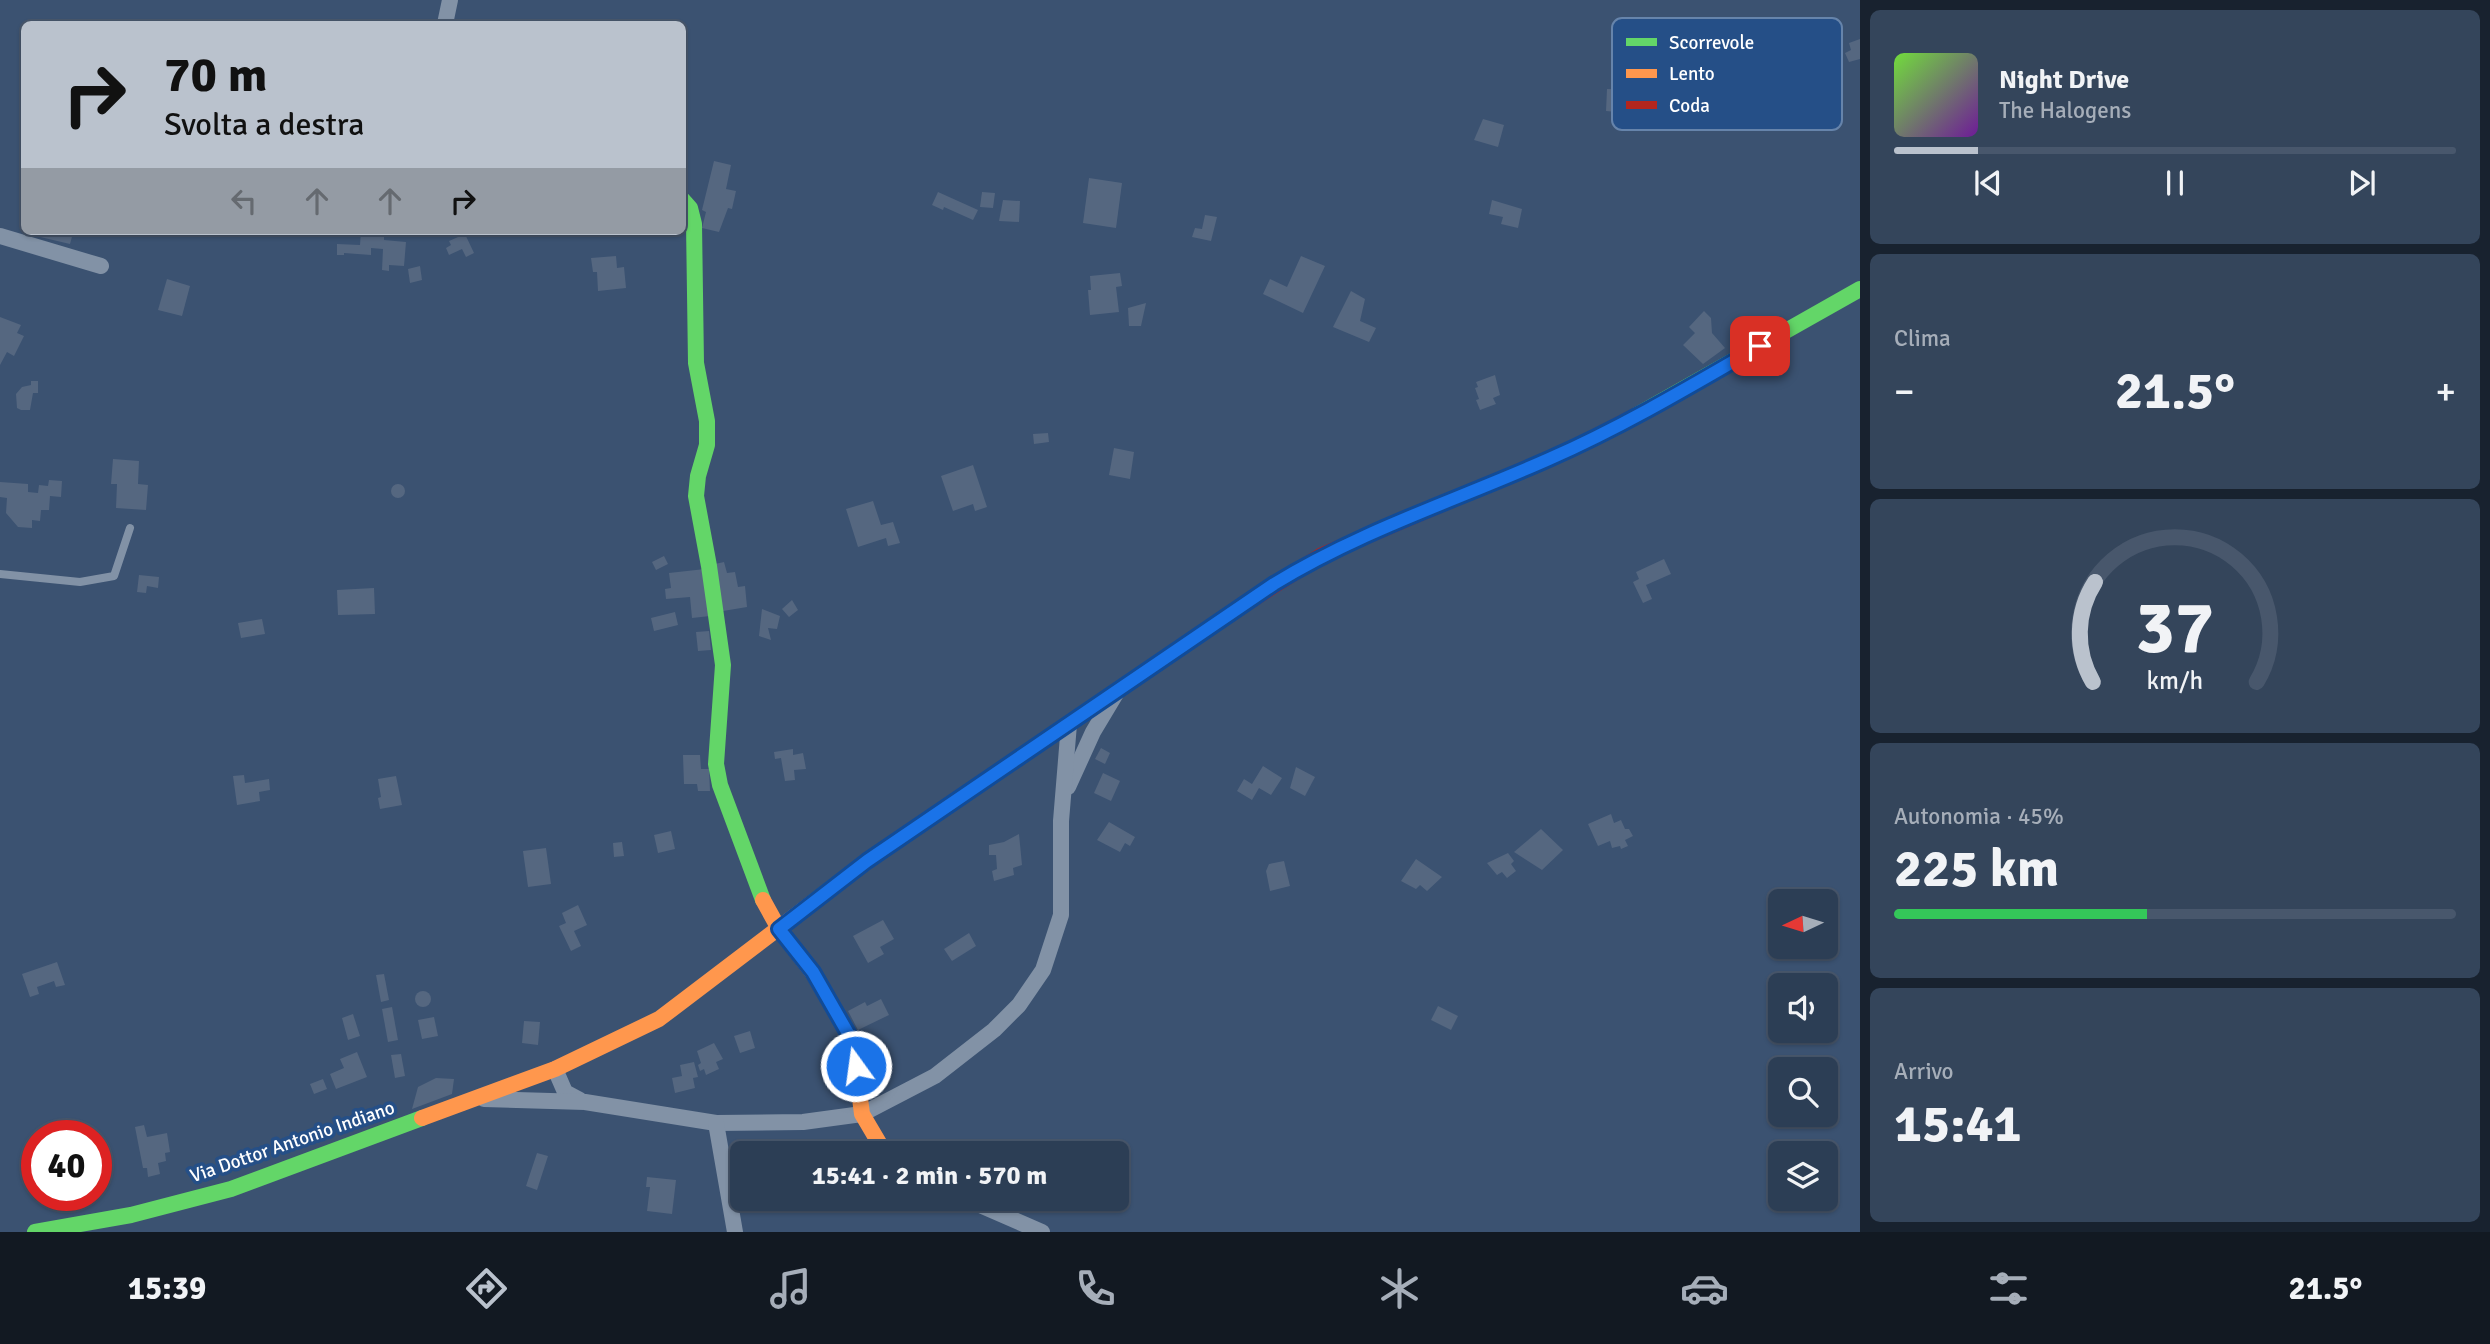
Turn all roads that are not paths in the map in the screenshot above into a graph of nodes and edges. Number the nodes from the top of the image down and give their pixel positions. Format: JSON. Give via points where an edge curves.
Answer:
{"nodes":[{"id":1,"x":450,"y":0,"type":"edge"},
{"id":2,"x":446,"y":21,"type":"edge"},
{"id":3,"x":686,"y":204,"type":"edge"},
{"id":4,"x":0,"y":236,"type":"edge"},
{"id":5,"x":101,"y":266,"type":"dead end"},
{"id":6,"x":1860,"y":289,"type":"edge"},
{"id":7,"x":130,"y":528,"type":"dead end"},
{"id":8,"x":0,"y":574,"type":"edge"},
{"id":9,"x":1117,"y":692,"type":"junction"},
{"id":10,"x":1069,"y":724,"type":"junction"},
{"id":11,"x":1061,"y":821,"type":"junction"},
{"id":12,"x":779,"y":929,"type":"junction"},
{"id":13,"x":555,"y":1069,"type":"junction"},
{"id":14,"x":478,"y":1099,"type":"junction"},
{"id":15,"x":585,"y":1102,"type":"junction"},
{"id":16,"x":862,"y":1114,"type":"junction"},
{"id":17,"x":716,"y":1123,"type":"junction"},
{"id":18,"x":878,"y":1141,"type":"edge"},
{"id":19,"x":994,"y":1211,"type":"edge"},
{"id":20,"x":35,"y":1232,"type":"edge"},
{"id":21,"x":735,"y":1232,"type":"edge"},
{"id":22,"x":1042,"y":1232,"type":"edge"}],
"edges":[{"from":1,"to":2,"type":"street"},
{"from":3,"to":12,"type":"main road","via":[[694,224],[696,363],[707,421],[696,496],[723,664],[716,764],[735,829]]},
{"from":4,"to":5,"type":"street"},
{"from":6,"to":9,"type":"main road","name":"Via Dottor Antonio Indiano","via":[[1572,449],[1322,555]]},
{"from":7,"to":8,"type":"lane","via":[[114,576],[80,582]]},
{"from":9,"to":10,"type":"main road","name":"Via Dottor Antonio Indiano"},
{"from":9,"to":11,"type":"street","via":[[1070,781]]},
{"from":10,"to":11,"type":"street"},
{"from":10,"to":12,"type":"main road","name":"Via Dottor Antonio Indiano","via":[[867,861]]},
{"from":11,"to":16,"type":"street","via":[[1060,915],[1043,971],[1019,1005],[935,1076]]},
{"from":12,"to":13,"type":"main road","name":"Via Dottor Antonio Indiano","via":[[659,1019]]},
{"from":12,"to":16,"type":"main road","via":[[813,972],[853,1042]]},
{"from":13,"to":14,"type":"main road","name":"Via Dottor Antonio Indiano"},
{"from":13,"to":15,"type":"street","via":[[565,1092]]},
{"from":14,"to":15,"type":"street"},
{"from":14,"to":20,"type":"main road","name":"Via Dottor Antonio Indiano","via":[[231,1189],[131,1215]]},
{"from":15,"to":17,"type":"street"},
{"from":16,"to":17,"type":"street","via":[[803,1122]]},
{"from":16,"to":18,"type":"main road"},
{"from":17,"to":21,"type":"street"},
{"from":19,"to":22,"type":"street"}]}
